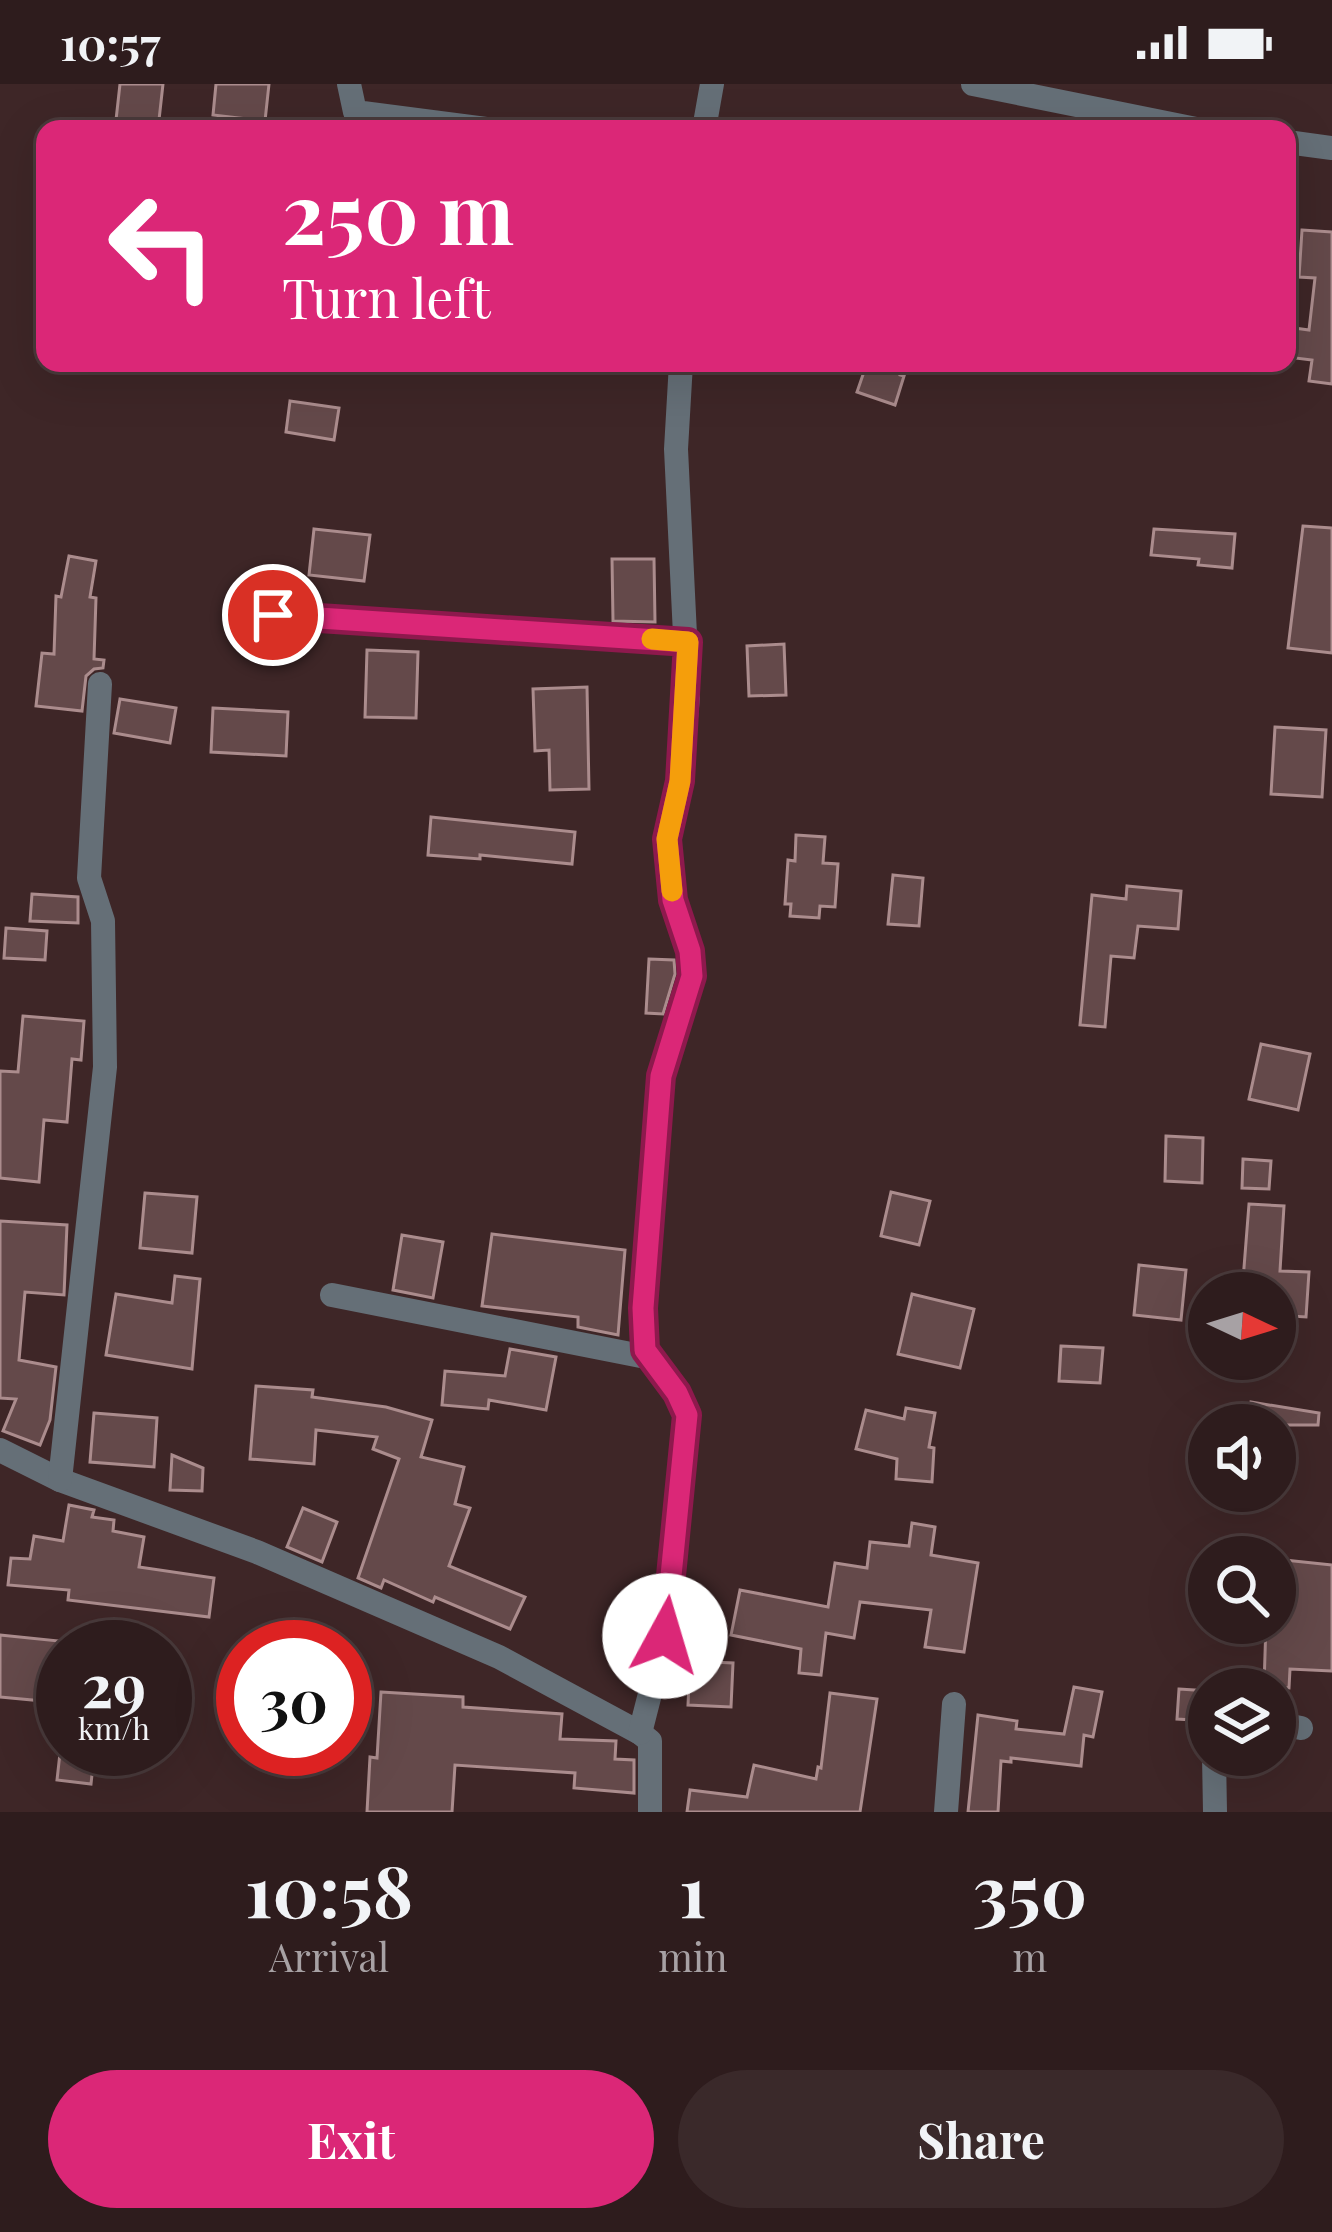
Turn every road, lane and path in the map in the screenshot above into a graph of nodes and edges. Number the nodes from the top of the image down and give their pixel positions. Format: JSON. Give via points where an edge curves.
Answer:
{"nodes":[{"id":1,"x":349,"y":84,"type":"edge"},
{"id":2,"x":712,"y":84,"type":"edge"},
{"id":3,"x":974,"y":84,"type":"edge"},
{"id":4,"x":418,"y":120,"type":"edge"},
{"id":5,"x":706,"y":120,"type":"edge"},
{"id":6,"x":1152,"y":120,"type":"edge"},
{"id":7,"x":1296,"y":143,"type":"edge"},
{"id":8,"x":1332,"y":148,"type":"edge"},
{"id":9,"x":680,"y":372,"type":"edge"},
{"id":10,"x":273,"y":615,"type":"dead end"},
{"id":11,"x":688,"y":642,"type":"junction"},
{"id":12,"x":100,"y":684,"type":"dead end"},
{"id":13,"x":332,"y":1294,"type":"dead end"},
{"id":14,"x":651,"y":1358,"type":"junction"},
{"id":15,"x":0,"y":1450,"type":"edge"},
{"id":16,"x":60,"y":1480,"type":"junction"},
{"id":17,"x":953,"y":1704,"type":"dead end"},
{"id":18,"x":1296,"y":1727,"type":"edge"},
{"id":19,"x":1301,"y":1728,"type":"dead end"},
{"id":20,"x":640,"y":1733,"type":"junction"},
{"id":21,"x":1214,"y":1776,"type":"edge"},
{"id":22,"x":650,"y":1812,"type":"edge"},
{"id":23,"x":946,"y":1812,"type":"edge"},
{"id":24,"x":1215,"y":1812,"type":"edge"}],
"edges":[{"from":1,"to":4,"type":"street","via":[[356,112]]},
{"from":2,"to":5,"type":"street"},
{"from":3,"to":6,"type":"street"},
{"from":7,"to":8,"type":"street"},
{"from":9,"to":11,"type":"street","via":[[678,542]]},
{"from":10,"to":11,"type":"street"},
{"from":11,"to":14,"type":"street","via":[[680,781],[667,839],[692,976],[661,1076],[643,1308]]},
{"from":12,"to":16,"type":"street","via":[[89,878],[103,920],[105,1067]]},
{"from":13,"to":14,"type":"street"},
{"from":14,"to":20,"type":"street","via":[[687,1415],[687,1438],[665,1636]]},
{"from":15,"to":16,"type":"street"},
{"from":16,"to":20,"type":"street","via":[[257,1552],[499,1657]]},
{"from":17,"to":23,"type":"street"},
{"from":18,"to":19,"type":"street"},
{"from":20,"to":22,"type":"street","via":[[650,1741]]},
{"from":21,"to":24,"type":"street"}]}
